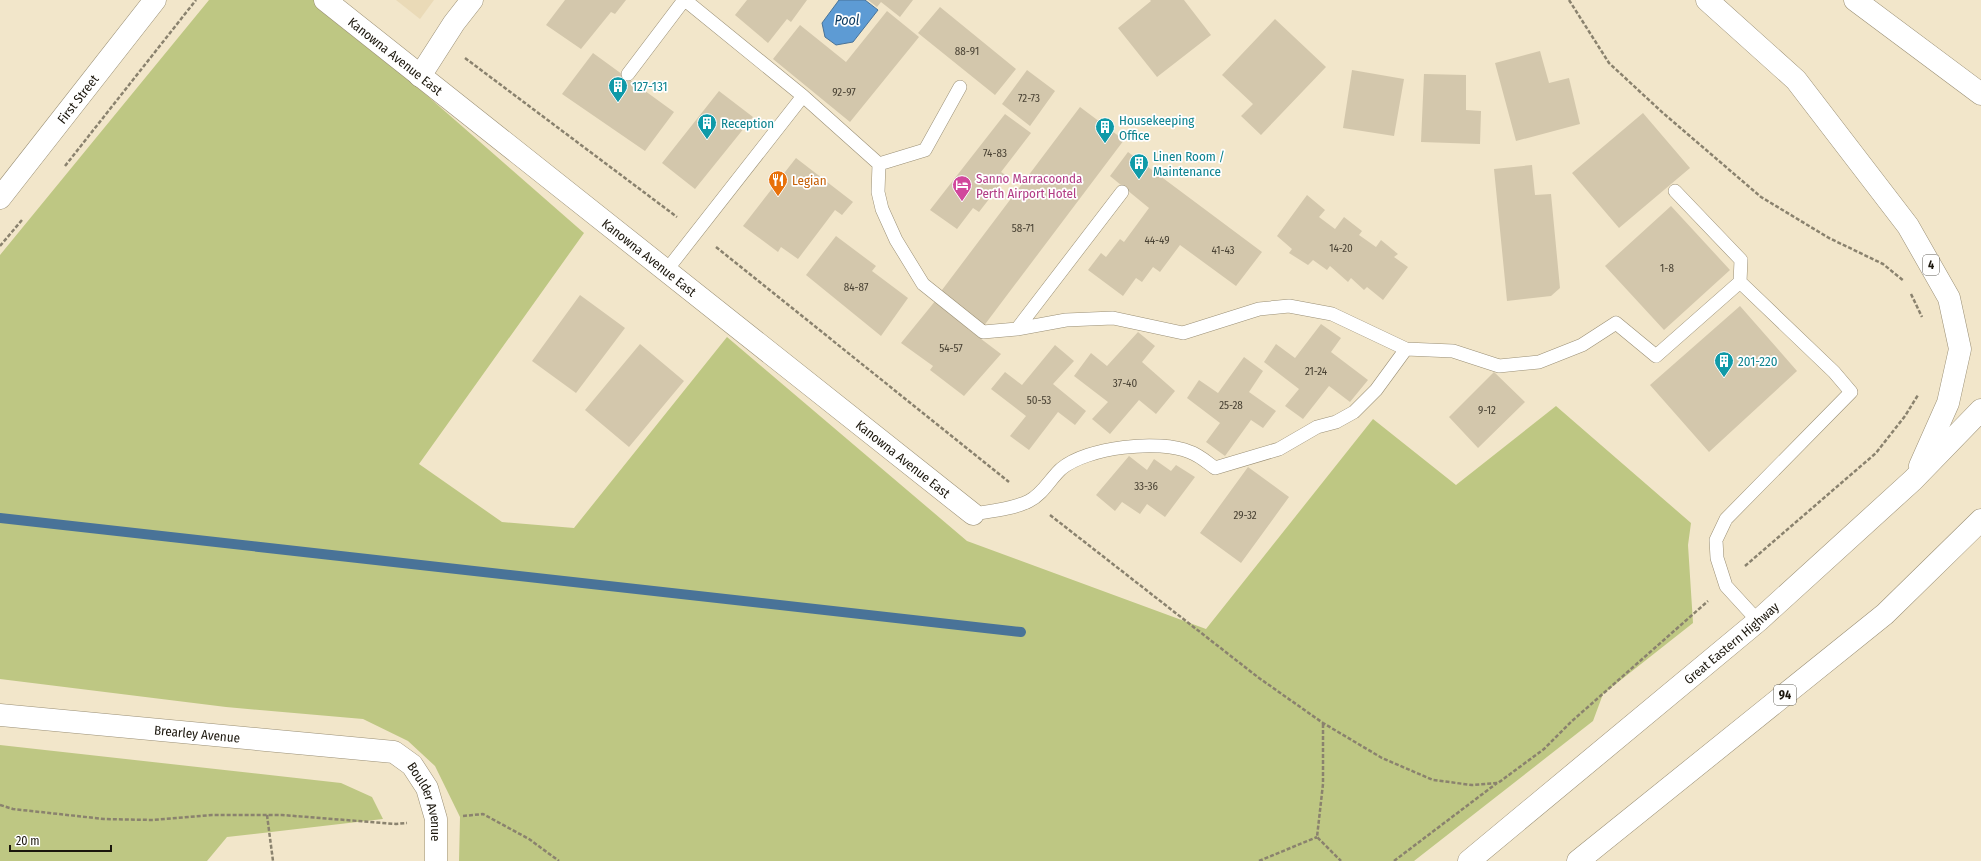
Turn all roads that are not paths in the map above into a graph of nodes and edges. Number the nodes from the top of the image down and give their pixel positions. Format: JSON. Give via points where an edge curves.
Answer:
{"nodes":[{"id":1,"x":155,"y":0,"type":"edge"},
{"id":2,"x":325,"y":0,"type":"edge"},
{"id":3,"x":472,"y":0,"type":"edge"},
{"id":4,"x":685,"y":0,"type":"edge"},
{"id":5,"x":1707,"y":0,"type":"edge"},
{"id":6,"x":1855,"y":0,"type":"edge"},
{"id":7,"x":628,"y":74,"type":"dead end"},
{"id":8,"x":420,"y":76,"type":"junction"},
{"id":9,"x":960,"y":87,"type":"dead end"},
{"id":10,"x":1981,"y":94,"type":"edge"},
{"id":11,"x":803,"y":96,"type":"junction"},
{"id":12,"x":879,"y":164,"type":"junction"},
{"id":13,"x":1674,"y":191,"type":"dead end"},
{"id":14,"x":1122,"y":192,"type":"dead end"},
{"id":15,"x":0,"y":198,"type":"edge"},
{"id":16,"x":666,"y":271,"type":"junction"},
{"id":17,"x":1740,"y":282,"type":"junction"},
{"id":18,"x":1018,"y":329,"type":"junction"},
{"id":19,"x":1406,"y":349,"type":"junction"},
{"id":20,"x":1981,"y":410,"type":"edge"},
{"id":21,"x":1913,"y":480,"type":"junction"},
{"id":22,"x":973,"y":514,"type":"joint"},
{"id":23,"x":1981,"y":520,"type":"edge"},
{"id":24,"x":1758,"y":620,"type":"junction"},
{"id":25,"x":0,"y":715,"type":"edge"},
{"id":26,"x":394,"y":752,"type":"joint"},
{"id":27,"x":1489,"y":852,"type":"edge"},
{"id":28,"x":436,"y":861,"type":"edge"},
{"id":29,"x":1469,"y":861,"type":"edge"},
{"id":30,"x":1578,"y":861,"type":"edge"}],
"edges":[{"from":1,"to":15,"type":"main road","name":"First Street"},
{"from":2,"to":8,"type":"main road","name":"Kanowna Avenue East"},
{"from":3,"to":8,"type":"main road"},
{"from":4,"to":7,"type":"lane"},
{"from":4,"to":11,"type":"lane"},
{"from":5,"to":21,"type":"main road","number":"4","via":[[1796,80],[1908,226],[1949,298],[1960,349],[1948,403]]},
{"from":6,"to":10,"type":"main road"},
{"from":8,"to":16,"type":"main road","name":"Kanowna Avenue East"},
{"from":9,"to":12,"type":"lane","via":[[925,150]]},
{"from":11,"to":12,"type":"lane"},
{"from":11,"to":16,"type":"lane"},
{"from":12,"to":18,"type":"lane","via":[[878,192],[882,209],[896,240],[923,284],[983,332]]},
{"from":13,"to":17,"type":"lane","via":[[1742,260]]},
{"from":14,"to":18,"type":"lane"},
{"from":16,"to":22,"type":"main road","name":"Kanowna Avenue East"},
{"from":17,"to":19,"type":"lane","via":[[1656,356],[1616,323],[1582,345],[1539,362],[1499,366],[1453,351]]},
{"from":17,"to":24,"type":"lane","via":[[1834,372],[1851,392],[1726,519],[1716,540],[1717,558],[1726,586]]},
{"from":18,"to":19,"type":"lane","via":[[1066,320],[1114,318],[1183,334],[1259,309],[1288,306],[1332,314]]},
{"from":19,"to":22,"type":"lane","via":[[1376,390],[1354,412],[1336,422],[1317,427],[1279,449],[1215,468],[1190,452],[1165,446],[1123,447],[1090,454],[1062,469],[1024,504]]},
{"from":20,"to":21,"type":"main road","name":"Great Eastern Highway"},
{"from":21,"to":24,"type":"main road","name":"Great Eastern Highway"},
{"from":23,"to":30,"type":"main road","number":"94","via":[[1885,614]]},
{"from":24,"to":27,"type":"main road","name":"Great Eastern Highway"},
{"from":25,"to":26,"type":"main road","name":"Brearley Avenue"},
{"from":26,"to":28,"type":"main road","name":"Boulder Avenue","via":[[412,765],[427,788],[436,819]]},
{"from":27,"to":29,"type":"main road","name":"Great Eastern Highway"}]}
